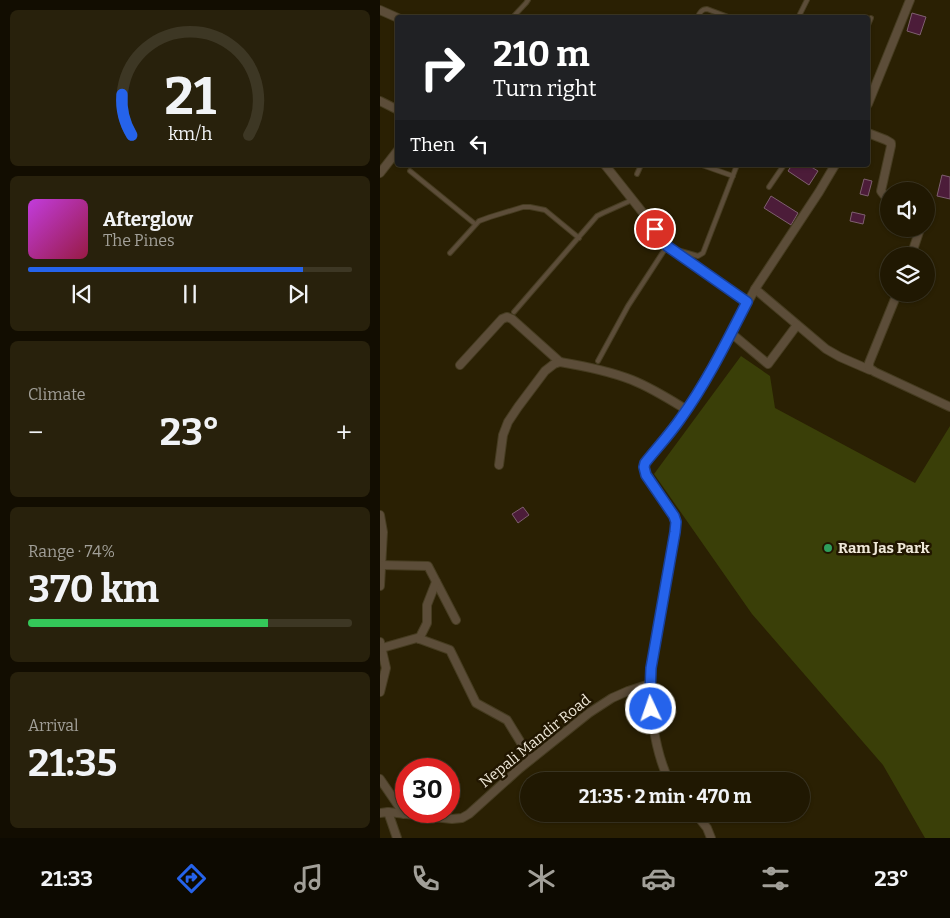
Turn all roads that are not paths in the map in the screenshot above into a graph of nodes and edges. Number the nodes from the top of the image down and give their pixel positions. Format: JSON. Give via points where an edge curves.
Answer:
{"nodes":[{"id":1,"x":528,"y":0,"type":"edge"},
{"id":2,"x":807,"y":0,"type":"edge"},
{"id":3,"x":910,"y":0,"type":"edge"},
{"id":4,"x":380,"y":10,"type":"edge"},
{"id":5,"x":515,"y":15,"type":"edge"},
{"id":6,"x":698,"y":15,"type":"edge"},
{"id":7,"x":723,"y":15,"type":"edge"},
{"id":8,"x":800,"y":15,"type":"edge"},
{"id":9,"x":395,"y":17,"type":"edge"},
{"id":10,"x":870,"y":99,"type":"edge"},
{"id":11,"x":380,"y":101,"type":"edge"},
{"id":12,"x":395,"y":108,"type":"edge"},
{"id":13,"x":870,"y":134,"type":"edge"},
{"id":14,"x":395,"y":154,"type":"edge"},
{"id":15,"x":607,"y":167,"type":"edge"},
{"id":16,"x":640,"y":167,"type":"edge"},
{"id":17,"x":708,"y":167,"type":"edge"},
{"id":18,"x":736,"y":167,"type":"edge"},
{"id":19,"x":783,"y":167,"type":"edge"},
{"id":20,"x":834,"y":167,"type":"edge"},
{"id":21,"x":410,"y":171,"type":"dead end"},
{"id":22,"x":380,"y":173,"type":"edge"},
{"id":23,"x":637,"y":174,"type":"dead end"},
{"id":24,"x":733,"y":176,"type":"junction"},
{"id":25,"x":883,"y":182,"type":"edge"},
{"id":26,"x":770,"y":187,"type":"dead end"},
{"id":27,"x":633,"y":199,"type":"junction"},
{"id":28,"x":475,"y":224,"type":"junction"},
{"id":29,"x":579,"y":238,"type":"junction"},
{"id":30,"x":668,"y":247,"type":"junction"},
{"id":31,"x":450,"y":253,"type":"dead end"},
{"id":32,"x":754,"y":289,"type":"junction"},
{"id":33,"x":747,"y":302,"type":"junction"},
{"id":34,"x":894,"y":302,"type":"edge"},
{"id":35,"x":514,"y":312,"type":"dead end"},
{"id":36,"x":796,"y":325,"type":"junction"},
{"id":37,"x":731,"y":333,"type":"junction"},
{"id":38,"x":598,"y":360,"type":"dead end"},
{"id":39,"x":560,"y":362,"type":"junction"},
{"id":40,"x":460,"y":365,"type":"dead end"},
{"id":41,"x":870,"y":370,"type":"junction"},
{"id":42,"x":950,"y":407,"type":"edge"},
{"id":43,"x":687,"y":410,"type":"junction"},
{"id":44,"x":499,"y":465,"type":"dead end"},
{"id":45,"x":380,"y":515,"type":"edge"},
{"id":46,"x":381,"y":565,"type":"edge"},
{"id":47,"x":436,"y":582,"type":"junction"},
{"id":48,"x":380,"y":586,"type":"edge"},
{"id":49,"x":456,"y":620,"type":"dead end"},
{"id":50,"x":419,"y":639,"type":"junction"},
{"id":51,"x":381,"y":645,"type":"edge"},
{"id":52,"x":650,"y":684,"type":"junction"},
{"id":53,"x":380,"y":692,"type":"edge"},
{"id":54,"x":531,"y":759,"type":"junction"},
{"id":55,"x":666,"y":772,"type":"edge"},
{"id":56,"x":380,"y":779,"type":"edge"},
{"id":57,"x":395,"y":801,"type":"edge"},
{"id":58,"x":384,"y":812,"type":"edge"},
{"id":59,"x":460,"y":818,"type":"edge"},
{"id":60,"x":703,"y":822,"type":"edge"},
{"id":61,"x":396,"y":838,"type":"edge"},
{"id":62,"x":711,"y":838,"type":"edge"}],
"edges":[{"from":1,"to":5,"type":"lane"},
{"from":2,"to":8,"type":"lane"},
{"from":3,"to":10,"type":"street"},
{"from":4,"to":9,"type":"street"},
{"from":6,"to":7,"type":"lane","via":[[704,9]]},
{"from":11,"to":12,"type":"street"},
{"from":13,"to":25,"type":"street","via":[[891,143]]},
{"from":14,"to":22,"type":"street"},
{"from":15,"to":27,"type":"street"},
{"from":16,"to":23,"type":"lane"},
{"from":17,"to":24,"type":"lane"},
{"from":18,"to":24,"type":"lane"},
{"from":19,"to":26,"type":"lane"},
{"from":20,"to":32,"type":"street"},
{"from":21,"to":28,"type":"lane"},
{"from":24,"to":30,"type":"lane","via":[[703,253],[698,256]]},
{"from":27,"to":29,"type":"lane","via":[[597,216]]},
{"from":27,"to":30,"type":"street"},
{"from":28,"to":29,"type":"lane","via":[[498,214],[536,207],[545,210]]},
{"from":28,"to":31,"type":"lane"},
{"from":29,"to":35,"type":"lane"},
{"from":30,"to":33,"type":"street"},
{"from":30,"to":38,"type":"lane","via":[[628,306]]},
{"from":32,"to":33,"type":"street"},
{"from":32,"to":36,"type":"street"},
{"from":33,"to":37,"type":"street"},
{"from":34,"to":41,"type":"street","via":[[868,365]]},
{"from":36,"to":37,"type":"street","via":[[768,364]]},
{"from":36,"to":41,"type":"street","via":[[834,354]]},
{"from":37,"to":43,"type":"street"},
{"from":39,"to":40,"type":"street","via":[[507,317]]},
{"from":39,"to":43,"type":"street","via":[[621,376],[662,394]]},
{"from":39,"to":44,"type":"street","via":[[545,371],[508,422]]},
{"from":41,"to":42,"type":"street"},
{"from":43,"to":52,"type":"street","via":[[644,467],[676,522]]},
{"from":45,"to":46,"type":"street","via":[[383,532]]},
{"from":46,"to":47,"type":"street","via":[[428,566]]},
{"from":46,"to":48,"type":"street"},
{"from":47,"to":49,"type":"street"},
{"from":47,"to":50,"type":"street","via":[[427,605],[427,623]]},
{"from":50,"to":51,"type":"street"},
{"from":50,"to":54,"type":"street","via":[[450,650],[476,703],[507,720]]},
{"from":51,"to":53,"type":"street","via":[[386,668]]},
{"from":52,"to":54,"type":"street","name":"Nepali Mandir Road","via":[[598,706]]},
{"from":52,"to":55,"type":"street","via":[[654,729]]},
{"from":54,"to":59,"type":"street","name":"Nepali Mandir Road","via":[[469,814]]},
{"from":56,"to":57,"type":"street"},
{"from":58,"to":61,"type":"street"},
{"from":60,"to":62,"type":"street"}]}
